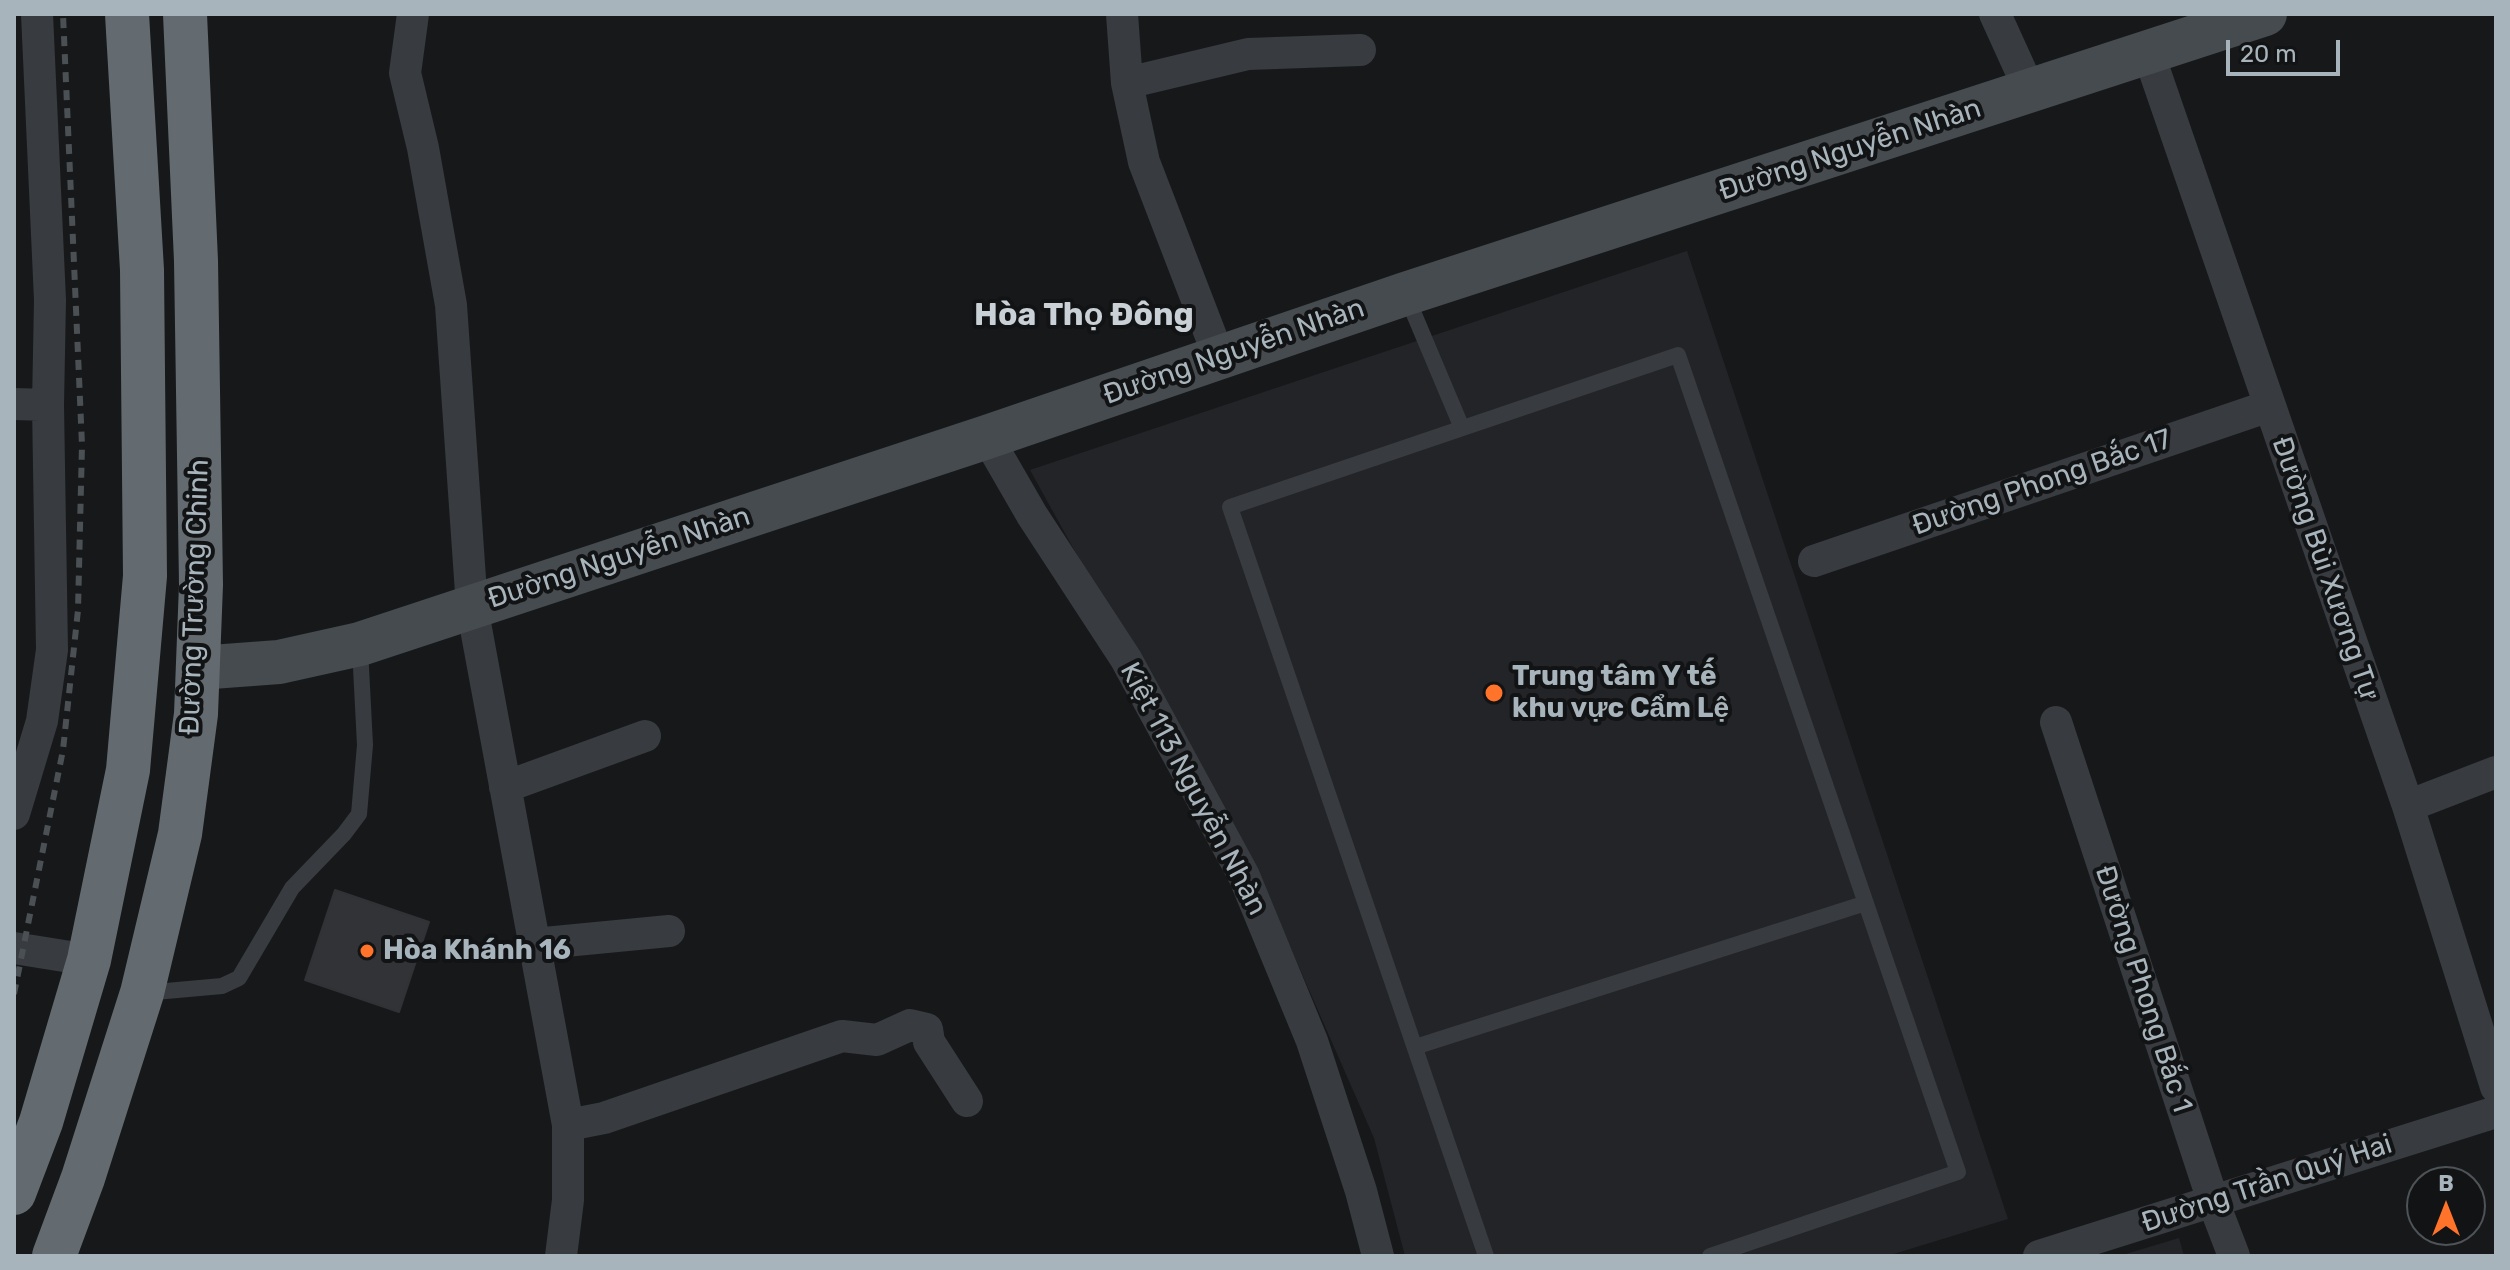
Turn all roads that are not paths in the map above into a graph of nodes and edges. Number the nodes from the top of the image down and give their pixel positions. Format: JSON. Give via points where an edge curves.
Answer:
{"nodes":[{"id":1,"x":37,"y":14,"type":"edge"},
{"id":2,"x":127,"y":14,"type":"edge"},
{"id":3,"x":185,"y":14,"type":"edge"},
{"id":4,"x":413,"y":14,"type":"edge"},
{"id":5,"x":1122,"y":14,"type":"edge"},
{"id":6,"x":1995,"y":14,"type":"edge"},
{"id":7,"x":2265,"y":14,"type":"edge"},
{"id":8,"x":1360,"y":50,"type":"dead end"},
{"id":9,"x":2148,"y":52,"type":"junction"},
{"id":10,"x":1127,"y":83,"type":"junction"},
{"id":11,"x":2030,"y":91,"type":"junction"},
{"id":12,"x":1405,"y":294,"type":"junction"},
{"id":13,"x":1219,"y":357,"type":"junction"},
{"id":14,"x":14,"y":404,"type":"edge"},
{"id":15,"x":48,"y":405,"type":"junction"},
{"id":16,"x":2269,"y":406,"type":"junction"},
{"id":17,"x":1462,"y":428,"type":"junction"},
{"id":18,"x":987,"y":437,"type":"junction"},
{"id":19,"x":1814,"y":561,"type":"dead end"},
{"id":20,"x":472,"y":607,"type":"junction"},
{"id":21,"x":360,"y":644,"type":"junction"},
{"id":22,"x":198,"y":668,"type":"junction"},
{"id":23,"x":2056,"y":722,"type":"dead end"},
{"id":24,"x":645,"y":736,"type":"dead end"},
{"id":25,"x":2496,"y":772,"type":"edge"},
{"id":26,"x":505,"y":787,"type":"junction"},
{"id":27,"x":2408,"y":806,"type":"junction"},
{"id":28,"x":14,"y":814,"type":"edge"},
{"id":29,"x":1866,"y":903,"type":"junction"},
{"id":30,"x":669,"y":931,"type":"dead end"},
{"id":31,"x":534,"y":944,"type":"junction"},
{"id":32,"x":14,"y":948,"type":"edge"},
{"id":33,"x":89,"y":960,"type":"junction"},
{"id":34,"x":142,"y":993,"type":"junction"},
{"id":35,"x":1415,"y":1047,"type":"junction"},
{"id":36,"x":2496,"y":1087,"type":"edge"},
{"id":37,"x":967,"y":1101,"type":"dead end"},
{"id":38,"x":2496,"y":1112,"type":"edge"},
{"id":39,"x":568,"y":1125,"type":"junction"},
{"id":40,"x":14,"y":1193,"type":"edge"},
{"id":41,"x":2213,"y":1201,"type":"junction"},
{"id":42,"x":1720,"y":1254,"type":"edge"},
{"id":43,"x":54,"y":1256,"type":"edge"},
{"id":44,"x":561,"y":1256,"type":"edge"},
{"id":45,"x":1378,"y":1256,"type":"edge"},
{"id":46,"x":1486,"y":1256,"type":"edge"},
{"id":47,"x":2039,"y":1256,"type":"edge"},
{"id":48,"x":2234,"y":1256,"type":"edge"}],
"edges":[{"from":1,"to":15,"type":"street","via":[[50,300]]},
{"from":2,"to":33,"type":"highway","name":"Đường Trường Chinh","via":[[142,270],[145,576],[128,770]]},
{"from":3,"to":22,"type":"highway","name":"Đường Trường Chinh","via":[[196,261]]},
{"from":4,"to":20,"type":"street","via":[[405,73],[451,305]]},
{"from":5,"to":10,"type":"street"},
{"from":6,"to":11,"type":"street"},
{"from":7,"to":9,"type":"street","name":"Đường Nguyễn Nhàn"},
{"from":8,"to":10,"type":"street","via":[[1248,54]]},
{"from":9,"to":11,"type":"street","name":"Đường Nguyễn Nhàn"},
{"from":9,"to":16,"type":"street","name":"Đường Bùi Xương Tự"},
{"from":10,"to":13,"type":"street","via":[[1144,162]]},
{"from":11,"to":12,"type":"street","name":"Đường Nguyễn Nhàn"},
{"from":12,"to":13,"type":"street","name":"Đường Nguyễn Nhàn"},
{"from":12,"to":17,"type":"lane"},
{"from":13,"to":18,"type":"street","name":"Đường Nguyễn Nhàn"},
{"from":14,"to":15,"type":"street"},
{"from":15,"to":28,"type":"street","via":[[52,650],[42,721]]},
{"from":16,"to":19,"type":"street","name":"Đường Phong Bắc 17"},
{"from":16,"to":27,"type":"street","name":"Đường Bùi Xương Tự"},
{"from":17,"to":29,"type":"lane","via":[[1678,355]]},
{"from":17,"to":35,"type":"lane","via":[[1230,507]]},
{"from":18,"to":20,"type":"street","name":"Đường Nguyễn Nhàn"},
{"from":18,"to":45,"type":"street","name":"Kiệt 113 Nguyễn Nhàn","via":[[1126,659],[1244,876],[1312,1041]]},
{"from":20,"to":21,"type":"street","name":"Đường Nguyễn Nhàn"},
{"from":20,"to":26,"type":"street"},
{"from":21,"to":22,"type":"street","name":"Đường Nguyễn Nhàn","via":[[279,662]]},
{"from":21,"to":34,"type":"lane","via":[[365,745],[359,814],[292,888],[239,978],[222,986]]},
{"from":22,"to":34,"type":"highway","name":"Đường Trường Chinh","via":[[180,834]]},
{"from":23,"to":41,"type":"street","name":"Đường Phong Bắc 1"},
{"from":24,"to":26,"type":"street"},
{"from":25,"to":27,"type":"street"},
{"from":26,"to":31,"type":"street"},
{"from":27,"to":36,"type":"street","name":"Đường Bùi Xương Tự"},
{"from":29,"to":35,"type":"lane"},
{"from":29,"to":42,"type":"lane","via":[[1958,1172]]},
{"from":30,"to":31,"type":"street"},
{"from":31,"to":39,"type":"street"},
{"from":32,"to":33,"type":"street"},
{"from":33,"to":40,"type":"highway","name":"Đường Trường Chinh"},
{"from":34,"to":43,"type":"highway","name":"Đường Trường Chinh"},
{"from":35,"to":46,"type":"lane"},
{"from":37,"to":39,"type":"street","via":[[929,1042],[927,1029],[910,1025],[877,1040],[842,1036],[604,1118]]},
{"from":38,"to":41,"type":"street","name":"Đường Trần Quý Hai"},
{"from":39,"to":44,"type":"street","via":[[568,1200]]},
{"from":41,"to":47,"type":"street","name":"Đường Trần Quý Hai"},
{"from":41,"to":48,"type":"street","name":"Đường Phong Bắc 1"}]}
